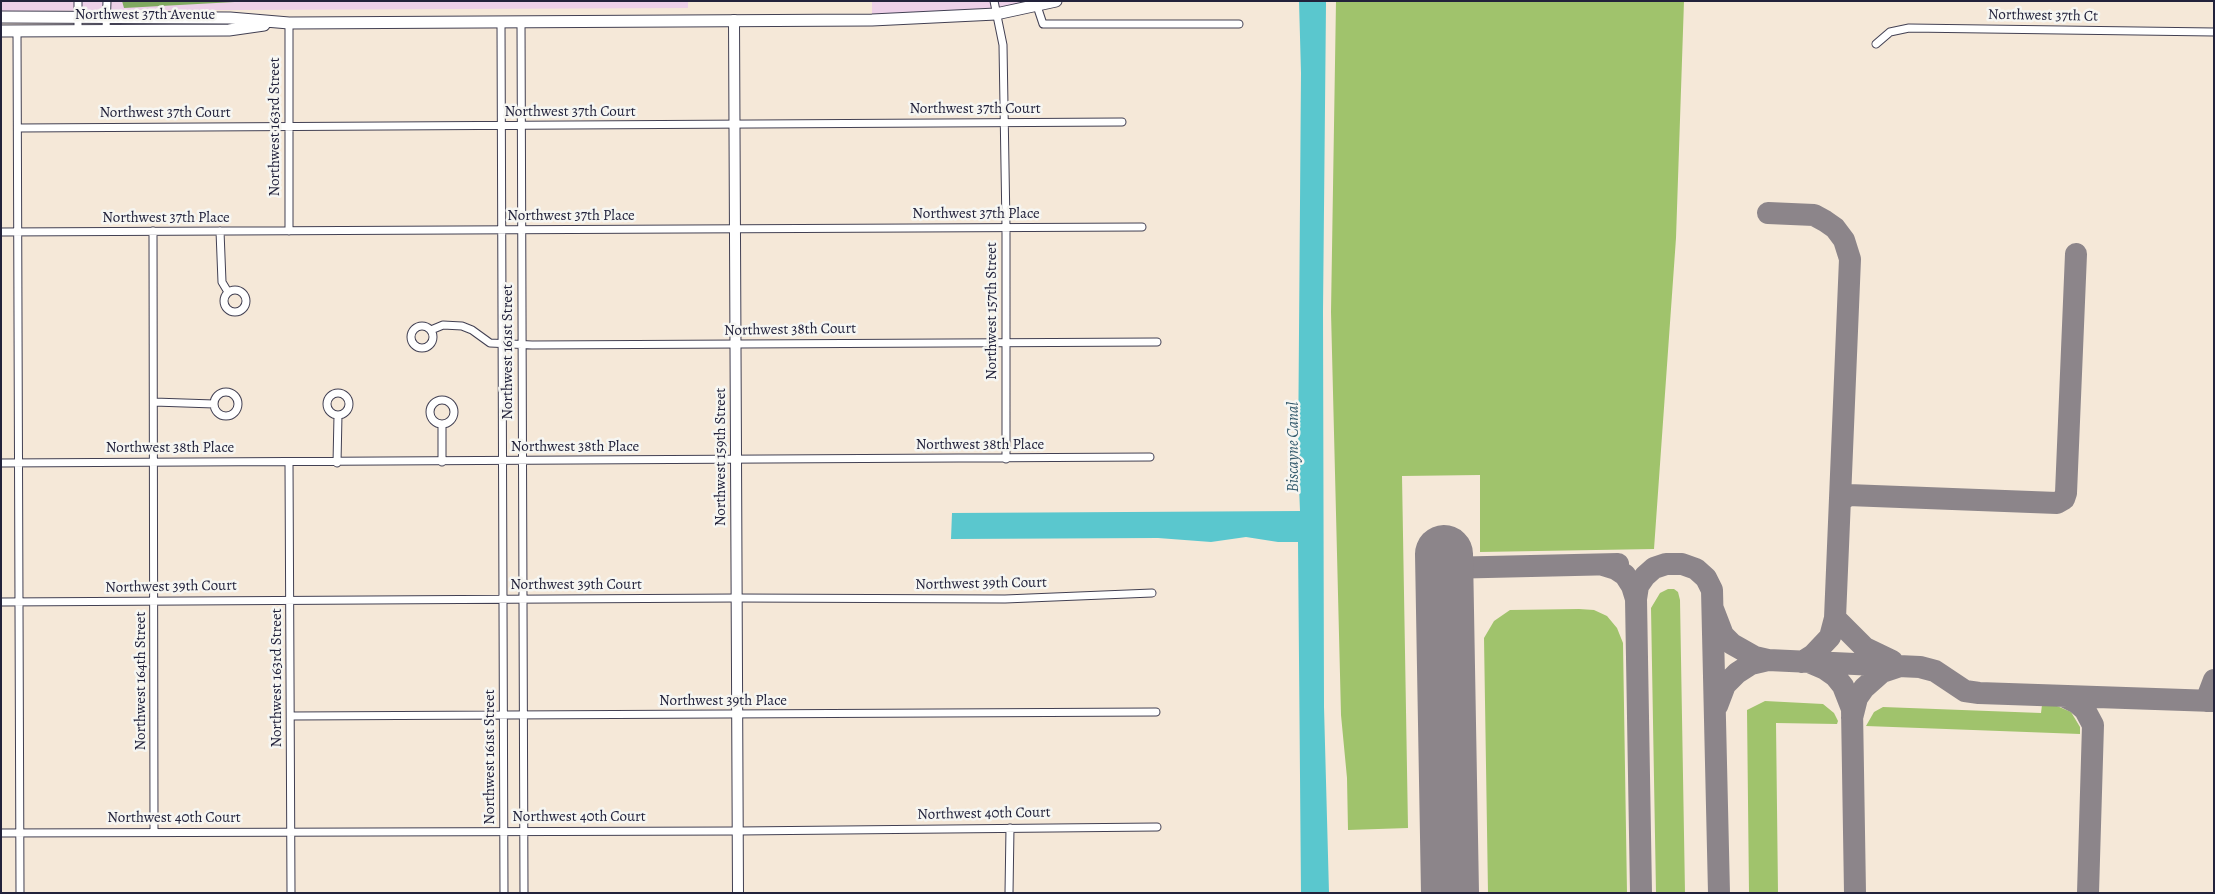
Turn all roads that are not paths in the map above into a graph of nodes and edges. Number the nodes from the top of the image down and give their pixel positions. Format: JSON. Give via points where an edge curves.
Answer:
{"nodes":[{"id":1,"x":78,"y":1,"type":"edge"},
{"id":2,"x":107,"y":1,"type":"edge"},
{"id":3,"x":994,"y":1,"type":"edge"},
{"id":4,"x":1056,"y":1,"type":"edge"},
{"id":5,"x":1036,"y":6,"type":"junction"},
{"id":6,"x":996,"y":14,"type":"junction"},
{"id":7,"x":1,"y":17,"type":"edge"},
{"id":8,"x":78,"y":18,"type":"junction"},
{"id":9,"x":107,"y":18,"type":"junction"},
{"id":10,"x":734,"y":20,"type":"junction"},
{"id":11,"x":521,"y":21,"type":"junction"},
{"id":12,"x":289,"y":22,"type":"junction"},
{"id":13,"x":501,"y":22,"type":"junction"},
{"id":14,"x":1239,"y":24,"type":"dead end"},
{"id":15,"x":78,"y":30,"type":"junction"},
{"id":16,"x":106,"y":30,"type":"junction"},
{"id":17,"x":1,"y":31,"type":"edge"},
{"id":18,"x":17,"y":31,"type":"junction"},
{"id":19,"x":2214,"y":32,"type":"edge"},
{"id":20,"x":1876,"y":44,"type":"dead end"},
{"id":21,"x":1122,"y":122,"type":"dead end"},
{"id":22,"x":1004,"y":123,"type":"junction"},
{"id":23,"x":735,"y":124,"type":"junction"},
{"id":24,"x":288,"y":126,"type":"junction"},
{"id":25,"x":501,"y":126,"type":"junction"},
{"id":26,"x":521,"y":126,"type":"junction"},
{"id":27,"x":18,"y":128,"type":"junction"},
{"id":28,"x":1006,"y":227,"type":"junction"},
{"id":29,"x":1142,"y":227,"type":"dead end"},
{"id":30,"x":735,"y":229,"type":"junction"},
{"id":31,"x":501,"y":230,"type":"junction"},
{"id":32,"x":521,"y":230,"type":"junction"},
{"id":33,"x":153,"y":231,"type":"junction"},
{"id":34,"x":220,"y":231,"type":"junction"},
{"id":35,"x":289,"y":231,"type":"junction"},
{"id":36,"x":1,"y":232,"type":"edge"},
{"id":37,"x":19,"y":232,"type":"junction"},
{"id":38,"x":228,"y":292,"type":"dead end"},
{"id":39,"x":430,"y":330,"type":"dead end"},
{"id":40,"x":1006,"y":342,"type":"junction"},
{"id":41,"x":1158,"y":342,"type":"dead end"},
{"id":42,"x":502,"y":344,"type":"junction"},
{"id":43,"x":736,"y":344,"type":"junction"},
{"id":44,"x":522,"y":345,"type":"junction"},
{"id":45,"x":154,"y":402,"type":"junction"},
{"id":46,"x":214,"y":404,"type":"dead end"},
{"id":47,"x":338,"y":415,"type":"dead end"},
{"id":48,"x":442,"y":424,"type":"dead end"},
{"id":49,"x":1150,"y":457,"type":"dead end"},
{"id":50,"x":1006,"y":459,"type":"junction"},
{"id":51,"x":736,"y":460,"type":"junction"},
{"id":52,"x":503,"y":461,"type":"junction"},
{"id":53,"x":522,"y":461,"type":"junction"},
{"id":54,"x":154,"y":462,"type":"junction"},
{"id":55,"x":289,"y":462,"type":"junction"},
{"id":56,"x":337,"y":462,"type":"junction"},
{"id":57,"x":442,"y":462,"type":"junction"},
{"id":58,"x":1,"y":463,"type":"edge"},
{"id":59,"x":19,"y":463,"type":"junction"},
{"id":60,"x":1152,"y":593,"type":"dead end"},
{"id":61,"x":737,"y":598,"type":"junction"},
{"id":62,"x":290,"y":600,"type":"junction"},
{"id":63,"x":503,"y":600,"type":"junction"},
{"id":64,"x":524,"y":600,"type":"junction"},
{"id":65,"x":1,"y":602,"type":"edge"},
{"id":66,"x":20,"y":602,"type":"junction"},
{"id":67,"x":155,"y":602,"type":"junction"},
{"id":68,"x":1156,"y":712,"type":"dead end"},
{"id":69,"x":524,"y":715,"type":"junction"},
{"id":70,"x":738,"y":715,"type":"junction"},
{"id":71,"x":291,"y":716,"type":"junction"},
{"id":72,"x":504,"y":716,"type":"junction"},
{"id":73,"x":1158,"y":826,"type":"dead end"},
{"id":74,"x":1010,"y":828,"type":"junction"},
{"id":75,"x":524,"y":831,"type":"junction"},
{"id":76,"x":738,"y":831,"type":"junction"},
{"id":77,"x":20,"y":832,"type":"junction"},
{"id":78,"x":154,"y":832,"type":"junction"},
{"id":79,"x":291,"y":832,"type":"junction"},
{"id":80,"x":504,"y":832,"type":"junction"},
{"id":81,"x":1,"y":833,"type":"edge"},
{"id":82,"x":20,"y":893,"type":"edge"},
{"id":83,"x":291,"y":893,"type":"edge"},
{"id":84,"x":504,"y":893,"type":"edge"},
{"id":85,"x":524,"y":893,"type":"edge"},
{"id":86,"x":738,"y":893,"type":"edge"},
{"id":87,"x":1009,"y":893,"type":"edge"}],
"edges":[{"from":1,"to":8,"type":"street"},
{"from":2,"to":9,"type":"street"},
{"from":3,"to":6,"type":"street","name":"Northwest 157th Street"},
{"from":4,"to":5,"type":"main road","name":"Northwest 37th Avenue"},
{"from":5,"to":6,"type":"main road","name":"Northwest 37th Avenue"},
{"from":5,"to":14,"type":"street","via":[[1043,24]]},
{"from":6,"to":10,"type":"main road","name":"Northwest 37th Avenue","via":[[913,19]]},
{"from":6,"to":22,"type":"street","name":"Northwest 157th Street","via":[[1003,45]]},
{"from":7,"to":8,"type":"main road","name":"Northwest 37th Avenue"},
{"from":8,"to":9,"type":"main road","name":"Northwest 37th Avenue"},
{"from":8,"to":15,"type":"street"},
{"from":9,"to":12,"type":"main road","name":"Northwest 37th Avenue","via":[[230,18]]},
{"from":9,"to":16,"type":"street"},
{"from":10,"to":11,"type":"main road","name":"Northwest 37th Avenue"},
{"from":10,"to":23,"type":"street","name":"Northwest 159th Street"},
{"from":11,"to":13,"type":"main road","name":"Northwest 37th Avenue"},
{"from":11,"to":26,"type":"street","name":"Northwest 161st Street"},
{"from":12,"to":13,"type":"main road","name":"Northwest 37th Avenue"},
{"from":12,"to":16,"type":"main road","name":"Northwest 37th Avenue","via":[[229,30]]},
{"from":12,"to":24,"type":"street","name":"Northwest 163rd Street"},
{"from":13,"to":25,"type":"street","name":"Northwest 161st Street"},
{"from":15,"to":16,"type":"main road","name":"Northwest 37th Avenue"},
{"from":15,"to":18,"type":"main road","name":"Northwest 37th Avenue"},
{"from":17,"to":18,"type":"main road","name":"Northwest 37th Avenue"},
{"from":18,"to":27,"type":"street"},
{"from":19,"to":20,"type":"street","name":"Northwest 37th Ct","via":[[1908,28],[1890,32]]},
{"from":21,"to":22,"type":"street","name":"Northwest 37th Court"},
{"from":22,"to":23,"type":"street","name":"Northwest 37th Court"},
{"from":22,"to":28,"type":"street","name":"Northwest 157th Street"},
{"from":23,"to":26,"type":"street","name":"Northwest 37th Court"},
{"from":23,"to":30,"type":"street","name":"Northwest 159th Street"},
{"from":24,"to":25,"type":"street","name":"Northwest 37th Court"},
{"from":24,"to":27,"type":"street","name":"Northwest 37th Court"},
{"from":24,"to":35,"type":"street","name":"Northwest 163rd Street"},
{"from":25,"to":26,"type":"street","name":"Northwest 37th Court"},
{"from":25,"to":31,"type":"street","name":"Northwest 161st Street"},
{"from":26,"to":32,"type":"street","name":"Northwest 161st Street"},
{"from":27,"to":37,"type":"street"},
{"from":28,"to":29,"type":"street","name":"Northwest 37th Place"},
{"from":28,"to":30,"type":"street","name":"Northwest 37th Place"},
{"from":28,"to":40,"type":"street","name":"Northwest 157th Street"},
{"from":30,"to":32,"type":"street","name":"Northwest 37th Place"},
{"from":30,"to":43,"type":"street","name":"Northwest 159th Street"},
{"from":31,"to":32,"type":"street","name":"Northwest 37th Place"},
{"from":31,"to":35,"type":"street","name":"Northwest 37th Place"},
{"from":31,"to":42,"type":"street","name":"Northwest 161st Street"},
{"from":32,"to":44,"type":"street","name":"Northwest 161st Street"},
{"from":33,"to":34,"type":"street","name":"Northwest 37th Place"},
{"from":33,"to":37,"type":"street","name":"Northwest 37th Place"},
{"from":33,"to":45,"type":"street","name":"Northwest 164th Street"},
{"from":34,"to":35,"type":"street","name":"Northwest 37th Place"},
{"from":34,"to":38,"type":"street","via":[[222,282]]},
{"from":36,"to":37,"type":"street","name":"Northwest 37th Place"},
{"from":37,"to":59,"type":"street"},
{"from":39,"to":42,"type":"street","name":"Northwest 38th Court","via":[[443,325],[462,326],[490,344]]},
{"from":40,"to":41,"type":"street","name":"Northwest 38th Court"},
{"from":40,"to":43,"type":"street","name":"Northwest 38th Court"},
{"from":40,"to":50,"type":"street","name":"Northwest 157th Street"},
{"from":42,"to":44,"type":"street","name":"Northwest 38th Court"},
{"from":42,"to":52,"type":"street","name":"Northwest 161st Street"},
{"from":43,"to":44,"type":"street","name":"Northwest 38th Court"},
{"from":43,"to":51,"type":"street","name":"Northwest 159th Street"},
{"from":44,"to":53,"type":"street","name":"Northwest 161st Street"},
{"from":45,"to":46,"type":"street"},
{"from":45,"to":54,"type":"street","name":"Northwest 164th Street"},
{"from":47,"to":56,"type":"street"},
{"from":48,"to":57,"type":"street"},
{"from":49,"to":50,"type":"street","name":"Northwest 38th Place"},
{"from":50,"to":51,"type":"street","name":"Northwest 38th Place"},
{"from":51,"to":53,"type":"street","name":"Northwest 38th Place"},
{"from":51,"to":61,"type":"street","name":"Northwest 159th Street"},
{"from":52,"to":53,"type":"street","name":"Northwest 38th Place"},
{"from":52,"to":57,"type":"street","name":"Northwest 38th Place"},
{"from":52,"to":63,"type":"street","name":"Northwest 161st Street"},
{"from":53,"to":64,"type":"street","name":"Northwest 161st Street"},
{"from":54,"to":55,"type":"street","name":"Northwest 38th Place"},
{"from":54,"to":59,"type":"street","name":"Northwest 38th Place"},
{"from":54,"to":67,"type":"street","name":"Northwest 164th Street"},
{"from":55,"to":56,"type":"street","name":"Northwest 38th Place"},
{"from":55,"to":62,"type":"street","name":"Northwest 163rd Street"},
{"from":56,"to":57,"type":"street","name":"Northwest 38th Place"},
{"from":58,"to":59,"type":"street","name":"Northwest 38th Place"},
{"from":59,"to":66,"type":"street"},
{"from":60,"to":61,"type":"street","name":"Northwest 39th Court","via":[[1006,599]]},
{"from":61,"to":64,"type":"street","name":"Northwest 39th Court"},
{"from":61,"to":70,"type":"street","name":"Northwest 159th Street"},
{"from":62,"to":63,"type":"street","name":"Northwest 39th Court"},
{"from":62,"to":67,"type":"street","name":"Northwest 39th Court"},
{"from":62,"to":71,"type":"street","name":"Northwest 163rd Street"},
{"from":63,"to":64,"type":"street","name":"Northwest 39th Court"},
{"from":63,"to":72,"type":"street","name":"Northwest 161st Street"},
{"from":64,"to":69,"type":"street","name":"Northwest 161st Street"},
{"from":65,"to":66,"type":"street","name":"Northwest 39th Court"},
{"from":66,"to":67,"type":"street","name":"Northwest 39th Court"},
{"from":66,"to":77,"type":"street"},
{"from":67,"to":78,"type":"street","name":"Northwest 164th Street"},
{"from":68,"to":70,"type":"street","name":"Northwest 39th Place"},
{"from":69,"to":70,"type":"street","name":"Northwest 39th Place"},
{"from":69,"to":72,"type":"street","name":"Northwest 39th Place"},
{"from":69,"to":75,"type":"street","name":"Northwest 161st Street"},
{"from":70,"to":76,"type":"street","name":"Northwest 159th Street"},
{"from":71,"to":72,"type":"street","name":"Northwest 39th Place"},
{"from":71,"to":79,"type":"street","name":"Northwest 163rd Street"},
{"from":72,"to":80,"type":"street","name":"Northwest 161st Street"},
{"from":73,"to":74,"type":"street","name":"Northwest 40th Court"},
{"from":74,"to":76,"type":"street","name":"Northwest 40th Court"},
{"from":74,"to":87,"type":"street"},
{"from":75,"to":76,"type":"street","name":"Northwest 40th Court"},
{"from":75,"to":80,"type":"street","name":"Northwest 40th Court"},
{"from":75,"to":85,"type":"street","name":"Northwest 161st Street"},
{"from":76,"to":86,"type":"street","name":"Northwest 159th Street"},
{"from":77,"to":78,"type":"street","name":"Northwest 40th Court"},
{"from":77,"to":81,"type":"street","name":"Northwest 40th Court"},
{"from":77,"to":82,"type":"street"},
{"from":78,"to":79,"type":"street","name":"Northwest 40th Court"},
{"from":79,"to":80,"type":"street","name":"Northwest 40th Court"},
{"from":79,"to":83,"type":"street","name":"Northwest 163rd Street"},
{"from":80,"to":84,"type":"street","name":"Northwest 161st Street"}]}
